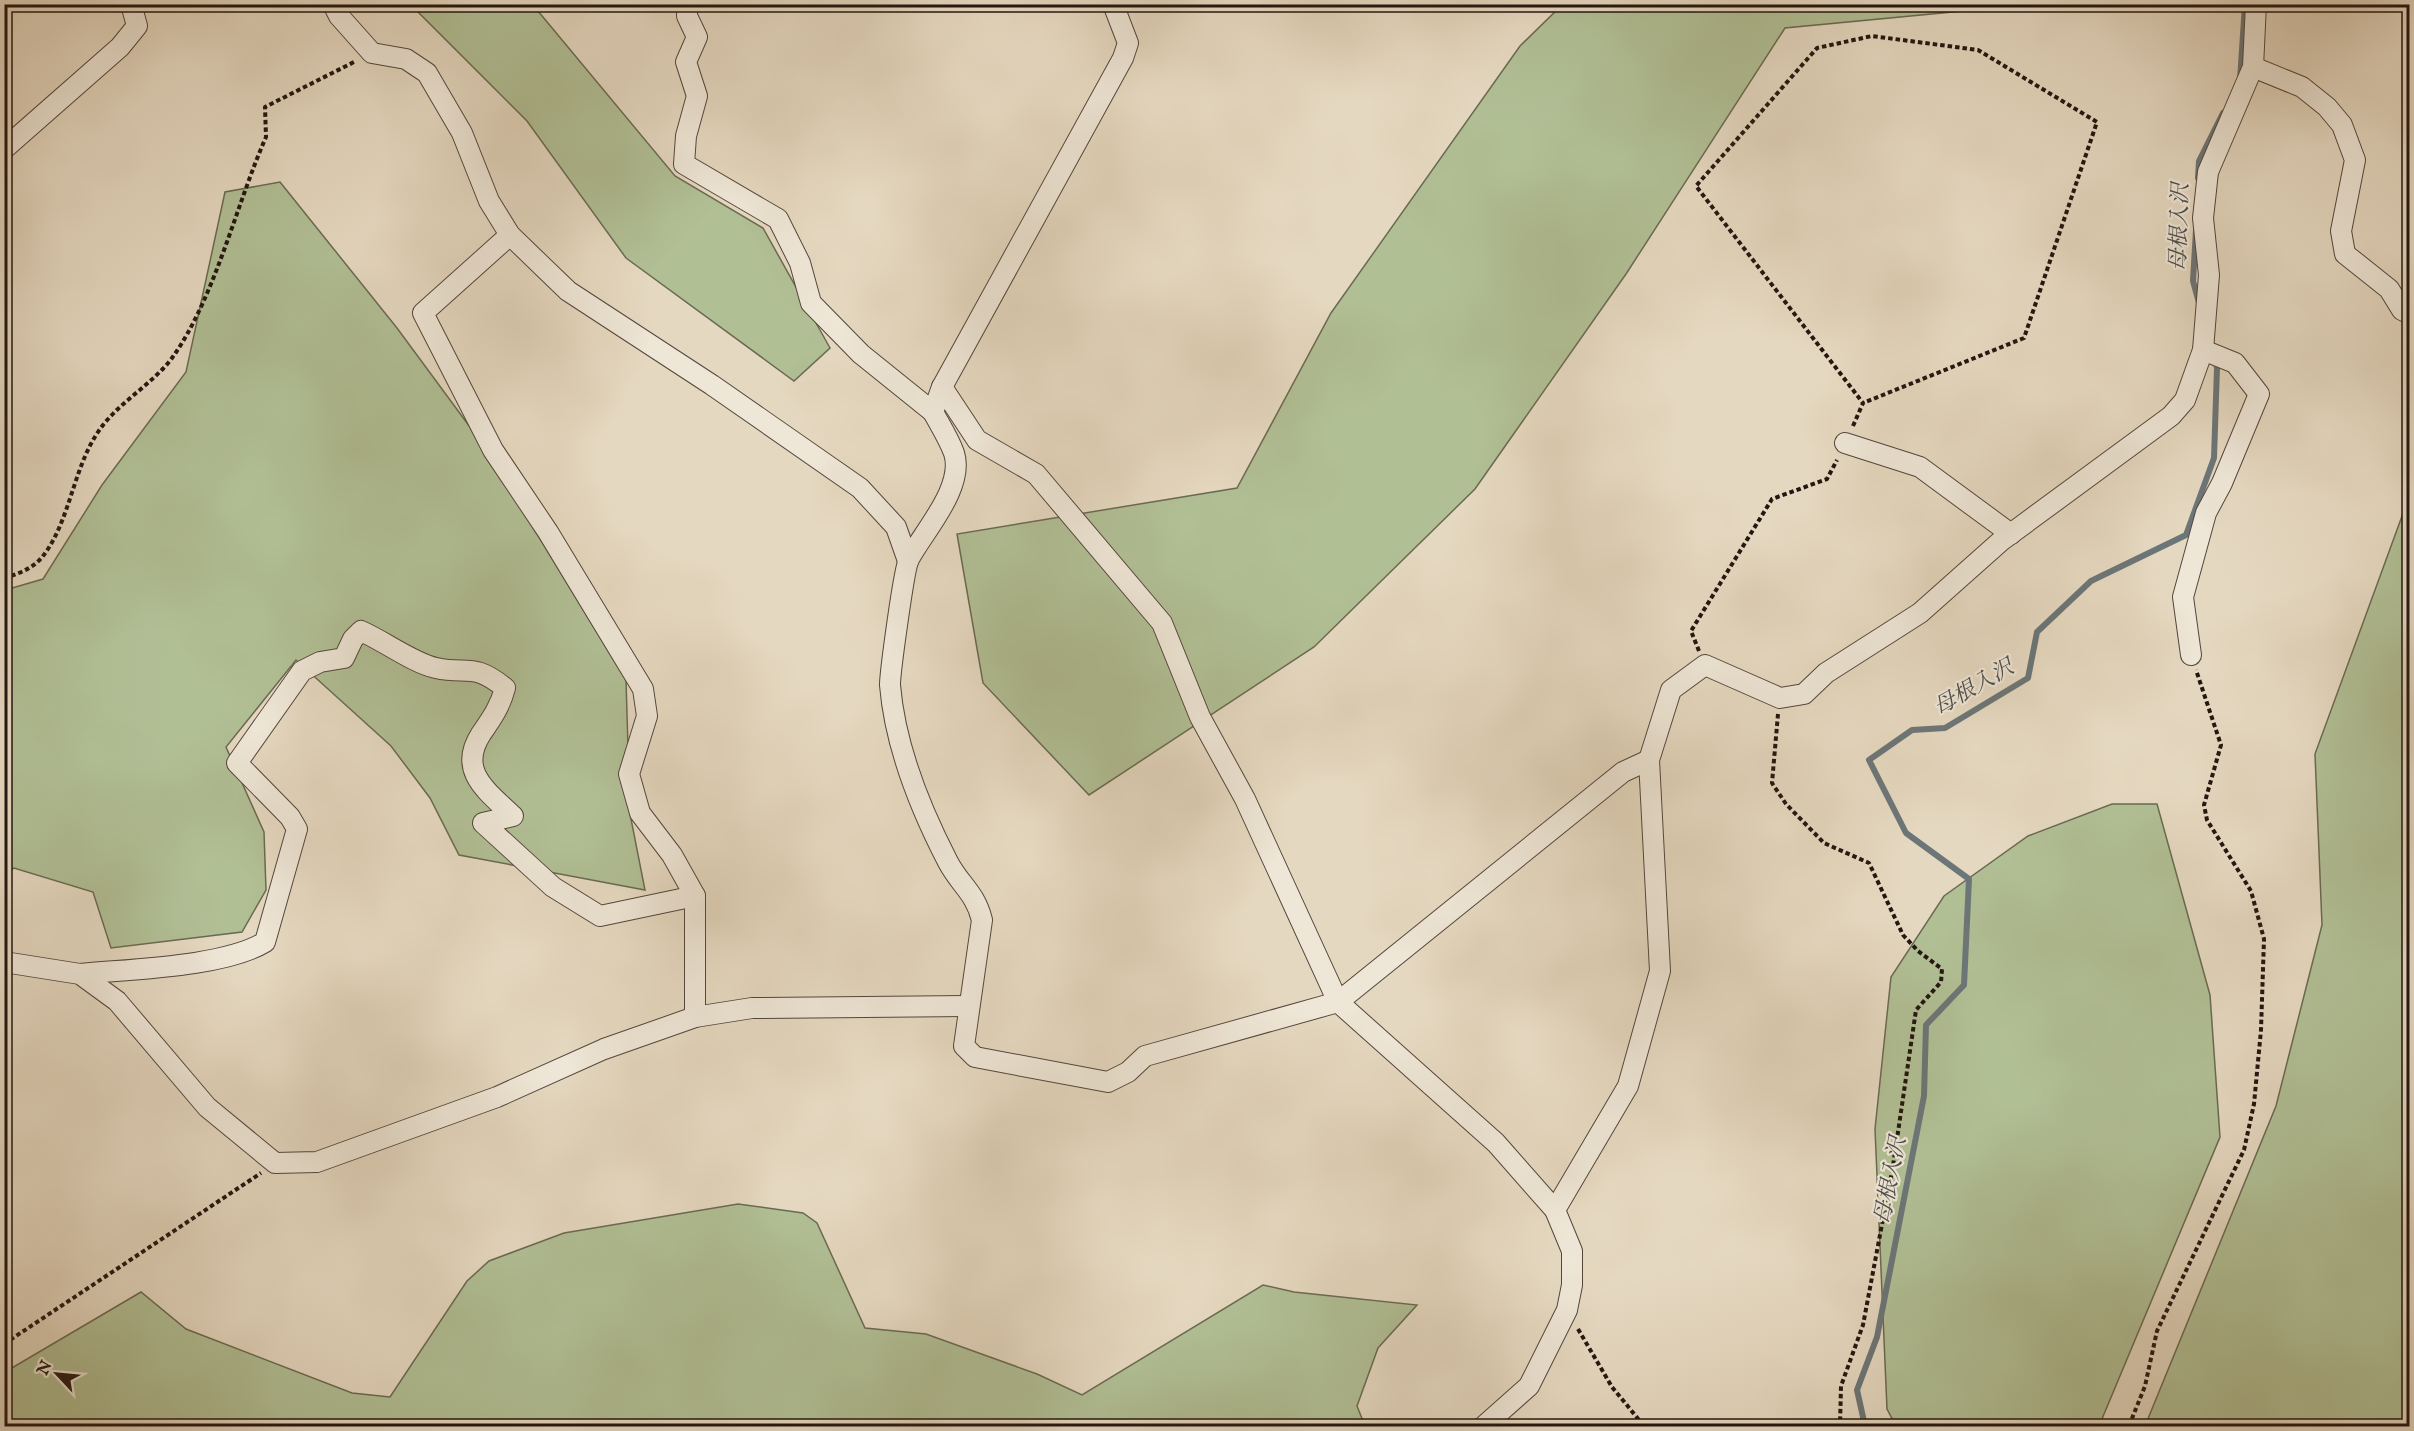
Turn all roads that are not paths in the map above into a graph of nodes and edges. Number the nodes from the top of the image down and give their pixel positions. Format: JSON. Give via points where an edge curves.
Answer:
{"nodes":[{"id":1,"x":131,"y":4,"type":"edge"},
{"id":2,"x":333,"y":4,"type":"edge"},
{"id":3,"x":687,"y":4,"type":"edge"},
{"id":4,"x":2256,"y":4,"type":"edge"},
{"id":5,"x":1109,"y":5,"type":"edge"},
{"id":6,"x":2253,"y":67,"type":"junction"},
{"id":7,"x":4,"y":149,"type":"edge"},
{"id":8,"x":510,"y":235,"type":"junction"},
{"id":9,"x":2409,"y":314,"type":"edge"},
{"id":10,"x":2203,"y":350,"type":"junction"},
{"id":11,"x":942,"y":387,"type":"junction"},
{"id":12,"x":933,"y":412,"type":"junction"},
{"id":13,"x":1845,"y":443,"type":"road end"},
{"id":14,"x":2011,"y":534,"type":"junction"},
{"id":15,"x":908,"y":561,"type":"junction"},
{"id":16,"x":2191,"y":655,"type":"road end"},
{"id":17,"x":1649,"y":760,"type":"junction"},
{"id":18,"x":695,"y":896,"type":"junction"},
{"id":19,"x":4,"y":962,"type":"edge"},
{"id":20,"x":80,"y":974,"type":"junction"},
{"id":21,"x":1338,"y":1002,"type":"junction"},
{"id":22,"x":967,"y":1006,"type":"junction"},
{"id":23,"x":695,"y":1017,"type":"junction"},
{"id":24,"x":1555,"y":1210,"type":"junction"},
{"id":25,"x":1484,"y":1426,"type":"edge"}],
"edges":[{"from":1,"to":7,"type":"street","via":[[137,26],[120,47]]},
{"from":2,"to":8,"type":"street","via":[[372,53],[406,59],[427,73],[462,133],[489,201]]},
{"from":3,"to":12,"type":"street","via":[[687,16],[697,37],[686,62],[697,96],[686,136],[684,165],[778,219],[800,263],[811,303],[861,354]]},
{"from":4,"to":6,"type":"street"},
{"from":5,"to":11,"type":"street","via":[[1128,43],[1123,58]]},
{"from":6,"to":9,"type":"street","via":[[2302,87],[2342,124],[2355,160],[2341,231],[2345,254],[2390,289],[2402,310]]},
{"from":6,"to":10,"type":"street","via":[[2208,172],[2203,218],[2210,275]]},
{"from":8,"to":15,"type":"street","via":[[568,291],[860,488],[896,527]]},
{"from":8,"to":18,"type":"street","via":[[423,314],[493,450],[643,689],[647,716],[629,774],[640,813],[672,855]]},
{"from":10,"to":14,"type":"street","via":[[2185,400],[2171,416]]},
{"from":10,"to":16,"type":"street","via":[[2235,363],[2259,393],[2206,513],[2182,597]]},
{"from":11,"to":12,"type":"street"},
{"from":11,"to":21,"type":"street","via":[[977,440],[1036,474],[1162,623],[1200,717],[1245,798]]},
{"from":12,"to":15,"type":"street","via":[[954,454],[956,472],[945,501]]},
{"from":13,"to":14,"type":"street","via":[[1920,467]]},
{"from":14,"to":17,"type":"street","via":[[1920,613],[1826,673],[1804,694],[1780,698],[1705,665],[1671,690]]},
{"from":15,"to":22,"type":"street","via":[[890,683],[901,739],[929,825],[952,869],[977,900],[982,920]]},
{"from":17,"to":21,"type":"street","via":[[1623,772]]},
{"from":17,"to":24,"type":"street","via":[[1660,971],[1628,1086]]},
{"from":18,"to":20,"type":"street","via":[[600,916],[553,888],[483,823],[513,816],[483,787],[470,764],[480,736],[500,708],[505,688],[491,677],[469,669],[435,668],[361,631],[344,658],[320,662],[302,671],[237,763],[290,817],[297,830],[265,942],[222,958]]},
{"from":18,"to":23,"type":"street"},
{"from":19,"to":20,"type":"street"},
{"from":20,"to":23,"type":"street","via":[[117,1001],[207,1107],[275,1163],[317,1162]]},
{"from":21,"to":22,"type":"street","via":[[1145,1056],[1128,1072],[1108,1082],[975,1057],[964,1046]]},
{"from":21,"to":24,"type":"street","via":[[1496,1143]]},
{"from":22,"to":23,"type":"street","via":[[752,1008]]},
{"from":24,"to":25,"type":"street","via":[[1572,1251],[1567,1310],[1529,1386]]}]}
